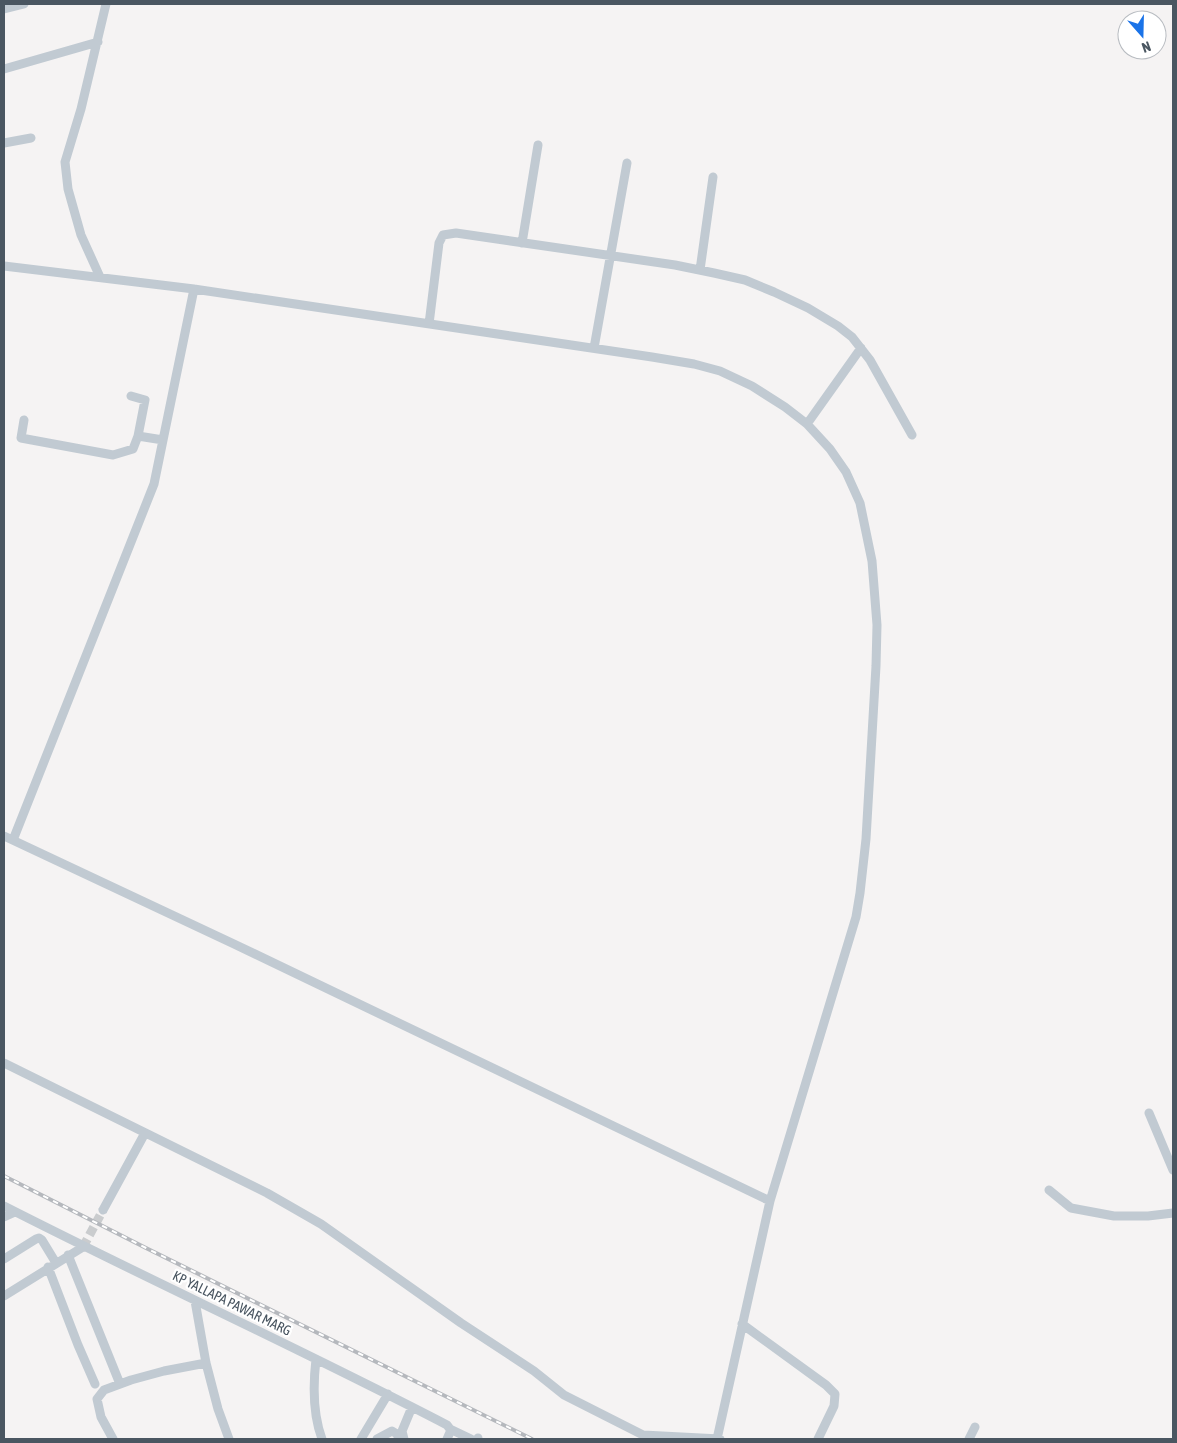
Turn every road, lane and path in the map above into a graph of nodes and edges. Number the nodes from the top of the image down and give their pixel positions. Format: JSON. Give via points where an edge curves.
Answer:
{"nodes":[{"id":1,"x":24,"y":4,"type":"edge"},
{"id":2,"x":106,"y":4,"type":"edge"},
{"id":3,"x":4,"y":9,"type":"edge"},
{"id":4,"x":98,"y":42,"type":"junction"},
{"id":5,"x":4,"y":69,"type":"edge"},
{"id":6,"x":31,"y":138,"type":"dead end"},
{"id":7,"x":4,"y":143,"type":"edge"},
{"id":8,"x":538,"y":145,"type":"dead end"},
{"id":9,"x":627,"y":163,"type":"dead end"},
{"id":10,"x":713,"y":177,"type":"dead end"},
{"id":11,"x":522,"y":243,"type":"junction"},
{"id":12,"x":610,"y":256,"type":"junction"},
{"id":13,"x":4,"y":266,"type":"edge"},
{"id":14,"x":700,"y":270,"type":"junction"},
{"id":15,"x":100,"y":277,"type":"junction"},
{"id":16,"x":194,"y":289,"type":"junction"},
{"id":17,"x":429,"y":324,"type":"junction"},
{"id":18,"x":594,"y":348,"type":"junction"},
{"id":19,"x":861,"y":348,"type":"junction"},
{"id":20,"x":131,"y":396,"type":"dead end"},
{"id":21,"x":24,"y":420,"type":"dead end"},
{"id":22,"x":807,"y":424,"type":"junction"},
{"id":23,"x":912,"y":435,"type":"dead end"},
{"id":24,"x":138,"y":436,"type":"junction"},
{"id":25,"x":163,"y":440,"type":"junction"},
{"id":26,"x":4,"y":836,"type":"edge"},
{"id":27,"x":13,"y":840,"type":"junction"},
{"id":28,"x":4,"y":1063,"type":"edge"},
{"id":29,"x":1149,"y":1112,"type":"dead end"},
{"id":30,"x":145,"y":1133,"type":"junction"},
{"id":31,"x":1173,"y":1170,"type":"edge"},
{"id":32,"x":1049,"y":1190,"type":"dead end"},
{"id":33,"x":770,"y":1201,"type":"junction"},
{"id":34,"x":4,"y":1206,"type":"edge"},
{"id":35,"x":103,"y":1210,"type":"tunnel mouth"},
{"id":36,"x":15,"y":1212,"type":"junction"},
{"id":37,"x":1173,"y":1213,"type":"edge"},
{"id":38,"x":4,"y":1218,"type":"edge"},
{"id":39,"x":83,"y":1247,"type":"junction"},
{"id":40,"x":68,"y":1256,"type":"junction"},
{"id":41,"x":4,"y":1259,"type":"edge"},
{"id":42,"x":52,"y":1265,"type":"junction"},
{"id":43,"x":4,"y":1296,"type":"edge"},
{"id":44,"x":195,"y":1301,"type":"junction"},
{"id":45,"x":742,"y":1324,"type":"junction"},
{"id":46,"x":316,"y":1359,"type":"junction"},
{"id":47,"x":206,"y":1363,"type":"junction"},
{"id":48,"x":95,"y":1384,"type":"dead end"},
{"id":49,"x":120,"y":1384,"type":"junction"},
{"id":50,"x":388,"y":1394,"type":"junction"},
{"id":51,"x":412,"y":1407,"type":"junction"},
{"id":52,"x":974,"y":1426,"type":"dead end"},
{"id":53,"x":449,"y":1428,"type":"junction"},
{"id":54,"x":643,"y":1438,"type":"edge"},
{"id":55,"x":113,"y":1439,"type":"edge"},
{"id":56,"x":230,"y":1439,"type":"edge"},
{"id":57,"x":322,"y":1439,"type":"edge"},
{"id":58,"x":361,"y":1439,"type":"edge"},
{"id":59,"x":377,"y":1439,"type":"edge"},
{"id":60,"x":399,"y":1439,"type":"edge"},
{"id":61,"x":404,"y":1439,"type":"edge"},
{"id":62,"x":447,"y":1439,"type":"edge"},
{"id":63,"x":477,"y":1439,"type":"edge"},
{"id":64,"x":718,"y":1439,"type":"edge"},
{"id":65,"x":818,"y":1439,"type":"edge"},
{"id":66,"x":969,"y":1439,"type":"edge"}],
"edges":[{"from":1,"to":3,"type":"street"},
{"from":2,"to":4,"type":"street"},
{"from":4,"to":5,"type":"street"},
{"from":4,"to":15,"type":"street","via":[[66,162],[68,189],[78,226]]},
{"from":6,"to":7,"type":"street"},
{"from":8,"to":11,"type":"street"},
{"from":9,"to":12,"type":"street"},
{"from":10,"to":14,"type":"street"},
{"from":11,"to":12,"type":"street"},
{"from":11,"to":17,"type":"street","via":[[456,233],[443,235],[439,243]]},
{"from":12,"to":14,"type":"street"},
{"from":12,"to":18,"type":"street"},
{"from":13,"to":15,"type":"street"},
{"from":14,"to":19,"type":"street","via":[[745,280],[808,308],[838,326]]},
{"from":15,"to":16,"type":"street"},
{"from":16,"to":17,"type":"street"},
{"from":16,"to":25,"type":"street"},
{"from":17,"to":18,"type":"street"},
{"from":18,"to":22,"type":"street","via":[[720,371],[752,386]]},
{"from":19,"to":22,"type":"street"},
{"from":19,"to":23,"type":"street"},
{"from":20,"to":24,"type":"street","via":[[145,400]]},
{"from":21,"to":24,"type":"street","via":[[21,438],[113,455],[134,450]]},
{"from":22,"to":33,"type":"street","via":[[846,472],[860,503],[872,561],[877,625],[876,666],[866,839],[856,917]]},
{"from":24,"to":25,"type":"street"},
{"from":25,"to":27,"type":"street","via":[[154,484]]},
{"from":26,"to":27,"type":"street"},
{"from":27,"to":33,"type":"street"},
{"from":28,"to":30,"type":"street"},
{"from":29,"to":31,"type":"street"},
{"from":30,"to":35,"type":"street"},
{"from":30,"to":54,"type":"street","via":[[267,1193],[321,1224],[564,1395]]},
{"from":32,"to":37,"type":"street","via":[[1071,1208],[1114,1216]]},
{"from":33,"to":45,"type":"street"},
{"from":34,"to":36,"type":"street","name":"KP YALLAPA PAWAR MARG"},
{"from":36,"to":38,"type":"street"},
{"from":36,"to":39,"type":"street","name":"KP YALLAPA PAWAR MARG"},
{"from":39,"to":40,"type":"street"},
{"from":39,"to":44,"type":"street","name":"KP YALLAPA PAWAR MARG"},
{"from":40,"to":42,"type":"street"},
{"from":40,"to":49,"type":"street"},
{"from":41,"to":42,"type":"street","via":[[40,1238]]},
{"from":42,"to":43,"type":"street"},
{"from":42,"to":48,"type":"street","via":[[78,1345]]},
{"from":44,"to":46,"type":"street","name":"KP YALLAPA PAWAR MARG"},
{"from":44,"to":47,"type":"street"},
{"from":45,"to":64,"type":"street"},
{"from":45,"to":65,"type":"street","via":[[835,1394],[834,1406]]},
{"from":46,"to":50,"type":"street","name":"KP YALLAPA PAWAR MARG"},
{"from":46,"to":57,"type":"street","via":[[314,1383]]},
{"from":47,"to":49,"type":"street"},
{"from":47,"to":56,"type":"street"},
{"from":49,"to":55,"type":"street","via":[[104,1390],[97,1398],[101,1417]]},
{"from":50,"to":51,"type":"street","name":"KP YALLAPA PAWAR MARG"},
{"from":50,"to":58,"type":"street"},
{"from":51,"to":53,"type":"street","name":"KP YALLAPA PAWAR MARG"},
{"from":51,"to":61,"type":"street","via":[[402,1431]]},
{"from":52,"to":66,"type":"street"},
{"from":53,"to":62,"type":"street"},
{"from":53,"to":63,"type":"street","name":"KP YALLAPA PAWAR MARG","via":[[452,1426]]},
{"from":54,"to":64,"type":"street"},
{"from":59,"to":60,"type":"street","via":[[392,1431]]}]}
